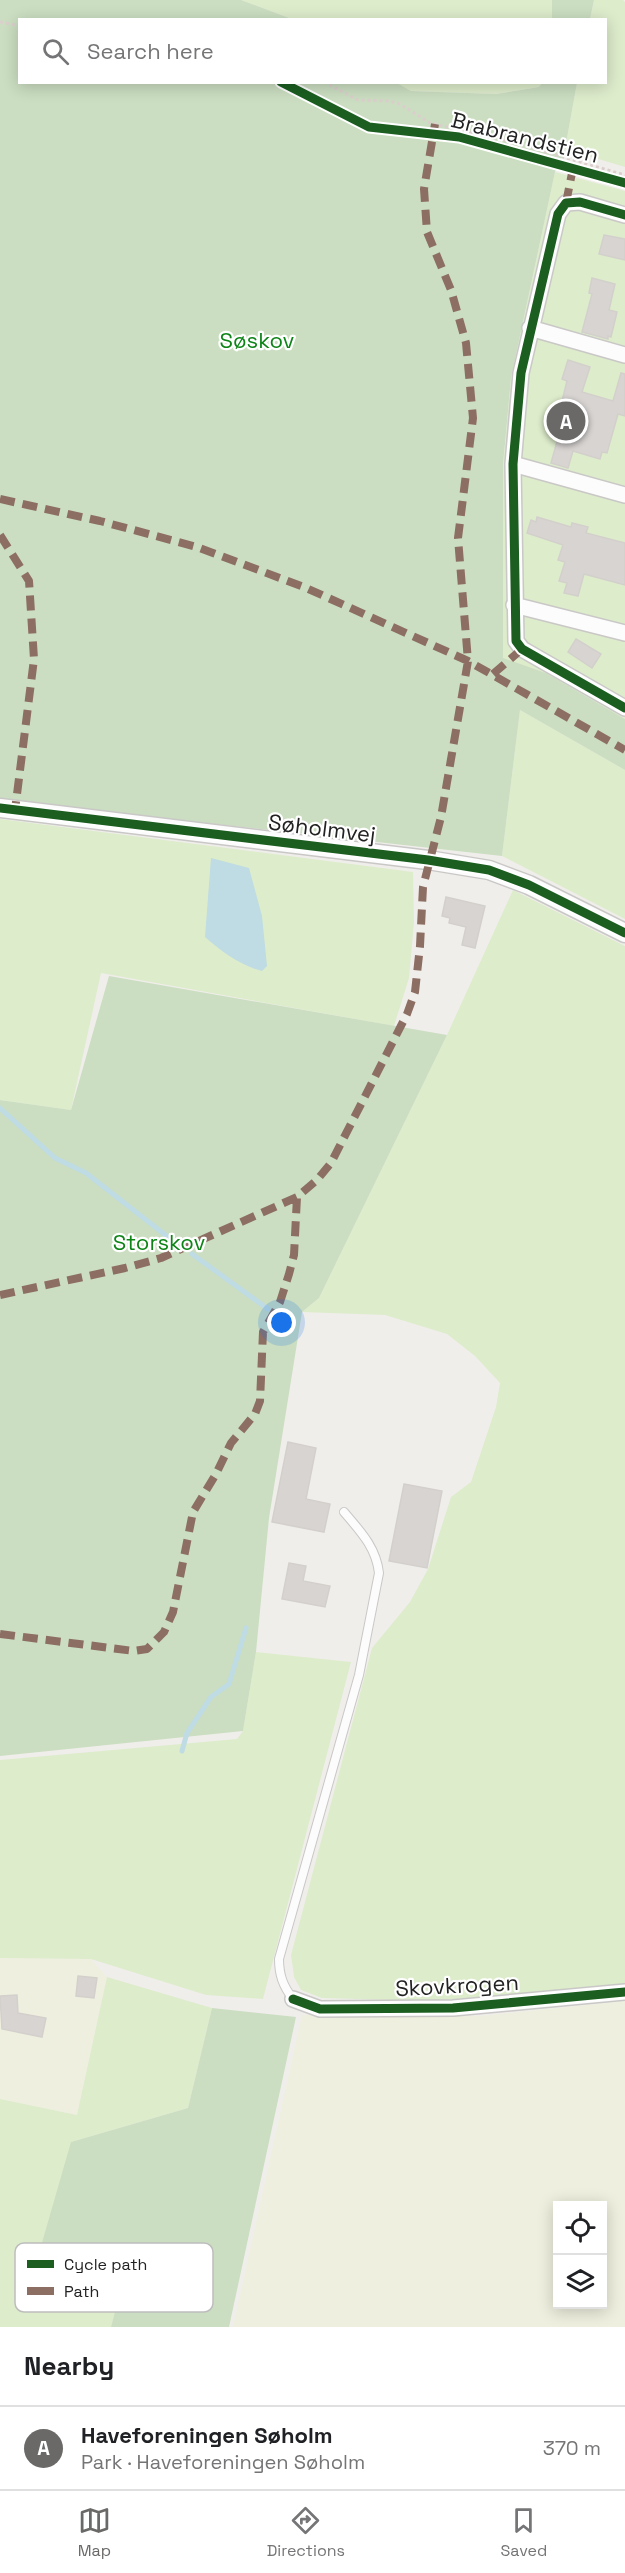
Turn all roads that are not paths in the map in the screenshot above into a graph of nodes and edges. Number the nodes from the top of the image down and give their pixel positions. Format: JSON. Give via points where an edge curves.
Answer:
{"nodes":[{"id":1,"x":625,"y":215,"type":"edge"},
{"id":2,"x":530,"y":328,"type":"junction"},
{"id":3,"x":625,"y":355,"type":"edge"},
{"id":4,"x":513,"y":465,"type":"junction"},
{"id":5,"x":625,"y":495,"type":"edge"},
{"id":6,"x":514,"y":605,"type":"junction"},
{"id":7,"x":625,"y":633,"type":"edge"},
{"id":8,"x":625,"y":708,"type":"edge"},
{"id":9,"x":0,"y":808,"type":"edge"},
{"id":10,"x":625,"y":933,"type":"edge"},
{"id":11,"x":344,"y":1512,"type":"dead end"},
{"id":12,"x":625,"y":1992,"type":"edge"},
{"id":13,"x":292,"y":2000,"type":"joint"}],
"edges":[{"from":1,"to":2,"type":"street","via":[[580,202],[566,203],[558,214]]},
{"from":2,"to":3,"type":"street"},
{"from":2,"to":4,"type":"street","via":[[521,373]]},
{"from":4,"to":5,"type":"street"},
{"from":4,"to":6,"type":"street"},
{"from":6,"to":7,"type":"street"},
{"from":6,"to":8,"type":"street","via":[[516,641],[522,649]]},
{"from":9,"to":10,"type":"street","name":"Søholmvej","via":[[489,870],[529,885]]},
{"from":11,"to":13,"type":"lane","via":[[370,1544],[379,1573],[359,1675],[279,1959],[279,1972]]},
{"from":12,"to":13,"type":"street","name":"Skovkrogen","via":[[453,2008],[320,2009]]}]}
